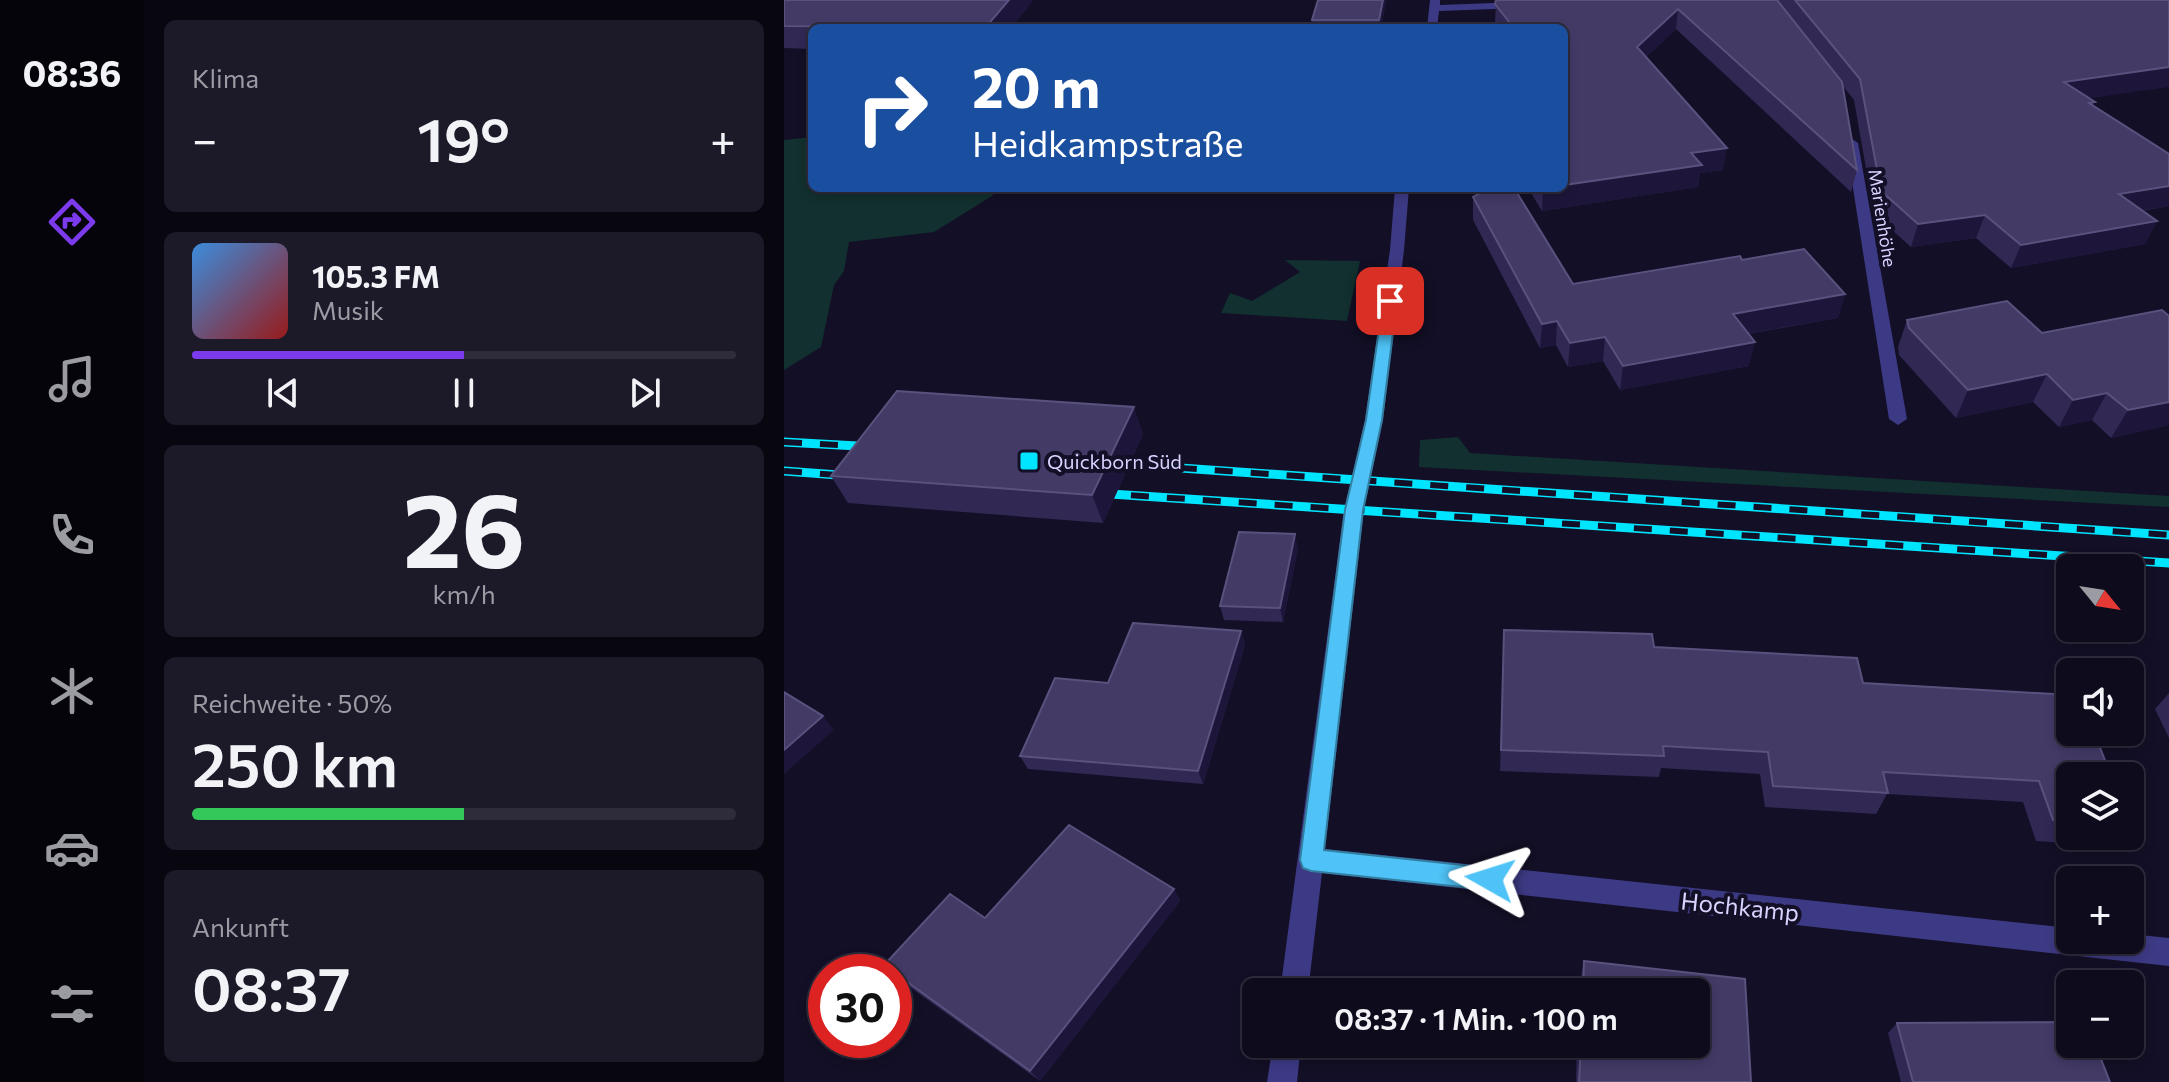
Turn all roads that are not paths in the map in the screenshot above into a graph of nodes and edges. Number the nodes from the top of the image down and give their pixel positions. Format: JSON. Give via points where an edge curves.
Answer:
{"nodes":[{"id":1,"x":1435,"y":4,"type":"edge"},
{"id":2,"x":1533,"y":5,"type":"edge"},
{"id":3,"x":1432,"y":24,"type":"edge"},
{"id":4,"x":1851,"y":132,"type":"edge"},
{"id":5,"x":1402,"y":192,"type":"edge"},
{"id":6,"x":1898,"y":419,"type":"dead end"},
{"id":7,"x":1311,"y":860,"type":"junction"},
{"id":8,"x":2169,"y":952,"type":"edge"},
{"id":9,"x":1296,"y":978,"type":"edge"},
{"id":10,"x":1285,"y":1058,"type":"edge"},
{"id":11,"x":1282,"y":1082,"type":"edge"}],
"edges":[{"from":1,"to":2,"type":"street"},
{"from":1,"to":3,"type":"street"},
{"from":4,"to":6,"type":"street","name":"Marienhöhe"},
{"from":5,"to":7,"type":"street","via":[[1374,420],[1354,510]]},
{"from":7,"to":8,"type":"street","name":"Hochkamp"},
{"from":7,"to":9,"type":"street"},
{"from":10,"to":11,"type":"street"}]}
